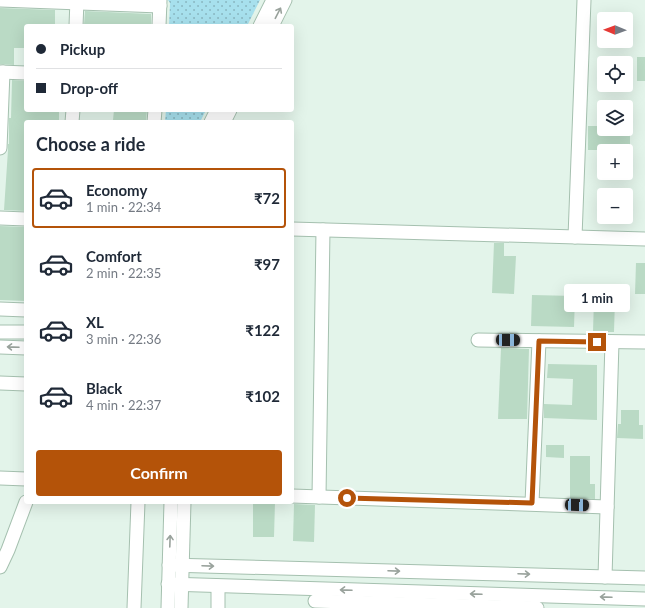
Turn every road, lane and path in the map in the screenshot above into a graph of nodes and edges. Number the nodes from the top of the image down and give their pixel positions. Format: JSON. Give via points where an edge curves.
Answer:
{"nodes":[{"id":1,"x":0,"y":0,"type":"edge"},
{"id":2,"x":273,"y":0,"type":"edge"},
{"id":3,"x":285,"y":0,"type":"edge"},
{"id":4,"x":584,"y":0,"type":"edge"},
{"id":5,"x":77,"y":2,"type":"edge"},
{"id":6,"x":160,"y":3,"type":"edge"},
{"id":7,"x":76,"y":24,"type":"edge"},
{"id":8,"x":159,"y":24,"type":"edge"},
{"id":9,"x":261,"y":24,"type":"edge"},
{"id":10,"x":273,"y":24,"type":"edge"},
{"id":11,"x":2,"y":72,"type":"edge"},
{"id":12,"x":24,"y":73,"type":"edge"},
{"id":13,"x":0,"y":137,"type":"edge"},
{"id":14,"x":0,"y":148,"type":"edge"},
{"id":15,"x":0,"y":218,"type":"edge"},
{"id":16,"x":24,"y":219,"type":"edge"},
{"id":17,"x":294,"y":229,"type":"edge"},
{"id":18,"x":323,"y":230,"type":"junction"},
{"id":19,"x":575,"y":237,"type":"junction"},
{"id":20,"x":645,"y":239,"type":"edge"},
{"id":21,"x":0,"y":309,"type":"edge"},
{"id":22,"x":24,"y":310,"type":"edge"},
{"id":23,"x":0,"y":332,"type":"edge"},
{"id":24,"x":24,"y":332,"type":"edge"},
{"id":25,"x":478,"y":340,"type":"dead end"},
{"id":26,"x":539,"y":341,"type":"junction"},
{"id":27,"x":612,"y":342,"type":"junction"},
{"id":28,"x":645,"y":342,"type":"edge"},
{"id":29,"x":0,"y":347,"type":"edge"},
{"id":30,"x":24,"y":348,"type":"edge"},
{"id":31,"x":0,"y":383,"type":"edge"},
{"id":32,"x":24,"y":384,"type":"edge"},
{"id":33,"x":0,"y":478,"type":"edge"},
{"id":34,"x":24,"y":479,"type":"edge"},
{"id":35,"x":294,"y":496,"type":"edge"},
{"id":36,"x":319,"y":497,"type":"junction"},
{"id":37,"x":532,"y":503,"type":"junction"},
{"id":38,"x":25,"y":504,"type":"edge"},
{"id":39,"x":138,"y":504,"type":"edge"},
{"id":40,"x":171,"y":504,"type":"edge"},
{"id":41,"x":184,"y":504,"type":"edge"},
{"id":42,"x":607,"y":507,"type":"junction"},
{"id":43,"x":169,"y":564,"type":"junction"},
{"id":44,"x":182,"y":565,"type":"junction"},
{"id":45,"x":0,"y":567,"type":"edge"},
{"id":46,"x":452,"y":572,"type":"junction"},
{"id":47,"x":605,"y":577,"type":"junction"},
{"id":48,"x":645,"y":578,"type":"edge"},
{"id":49,"x":168,"y":584,"type":"junction"},
{"id":50,"x":182,"y":585,"type":"junction"},
{"id":51,"x":218,"y":586,"type":"junction"},
{"id":52,"x":315,"y":599,"type":"edge"},
{"id":53,"x":452,"y":599,"type":"junction"},
{"id":54,"x":645,"y":599,"type":"edge"},
{"id":55,"x":134,"y":608,"type":"edge"},
{"id":56,"x":168,"y":608,"type":"edge"},
{"id":57,"x":181,"y":608,"type":"edge"},
{"id":58,"x":218,"y":608,"type":"edge"},
{"id":59,"x":537,"y":608,"type":"edge"}],
"edges":[{"from":1,"to":5,"type":"street"},
{"from":2,"to":9,"type":"street"},
{"from":10,"to":3,"type":"street","one_way":true},
{"from":4,"to":19,"type":"street"},
{"from":5,"to":6,"type":"street"},
{"from":5,"to":7,"type":"street"},
{"from":6,"to":8,"type":"street"},
{"from":11,"to":12,"type":"street"},
{"from":11,"to":13,"type":"street"},
{"from":13,"to":14,"type":"street"},
{"from":15,"to":16,"type":"street"},
{"from":17,"to":18,"type":"street"},
{"from":18,"to":19,"type":"street"},
{"from":18,"to":36,"type":"street"},
{"from":19,"to":20,"type":"street"},
{"from":21,"to":22,"type":"street"},
{"from":23,"to":24,"type":"street"},
{"from":25,"to":26,"type":"street"},
{"from":26,"to":27,"type":"street"},
{"from":26,"to":37,"type":"street"},
{"from":27,"to":28,"type":"street"},
{"from":27,"to":42,"type":"street"},
{"from":30,"to":29,"type":"street","one_way":true},
{"from":31,"to":32,"type":"street"},
{"from":33,"to":34,"type":"street"},
{"from":35,"to":36,"type":"street"},
{"from":36,"to":37,"type":"street"},
{"from":37,"to":42,"type":"street"},
{"from":38,"to":45,"type":"street"},
{"from":39,"to":55,"type":"street"},
{"from":43,"to":40,"type":"street","one_way":true},
{"from":41,"to":44,"type":"street"},
{"from":42,"to":47,"type":"street"},
{"from":43,"to":44,"type":"street"},
{"from":43,"to":49,"type":"street"},
{"from":44,"to":46,"type":"street","one_way":true},
{"from":44,"to":50,"type":"street"},
{"from":46,"to":47,"type":"street","one_way":true},
{"from":46,"to":53,"type":"street"},
{"from":47,"to":48,"type":"street"},
{"from":49,"to":50,"type":"street"},
{"from":49,"to":56,"type":"street"},
{"from":50,"to":51,"type":"street"},
{"from":50,"to":57,"type":"street"},
{"from":51,"to":52,"type":"street"},
{"from":51,"to":58,"type":"street"},
{"from":52,"to":53,"type":"street"},
{"from":54,"to":53,"type":"street","one_way":true},
{"from":53,"to":59,"type":"street"}]}
